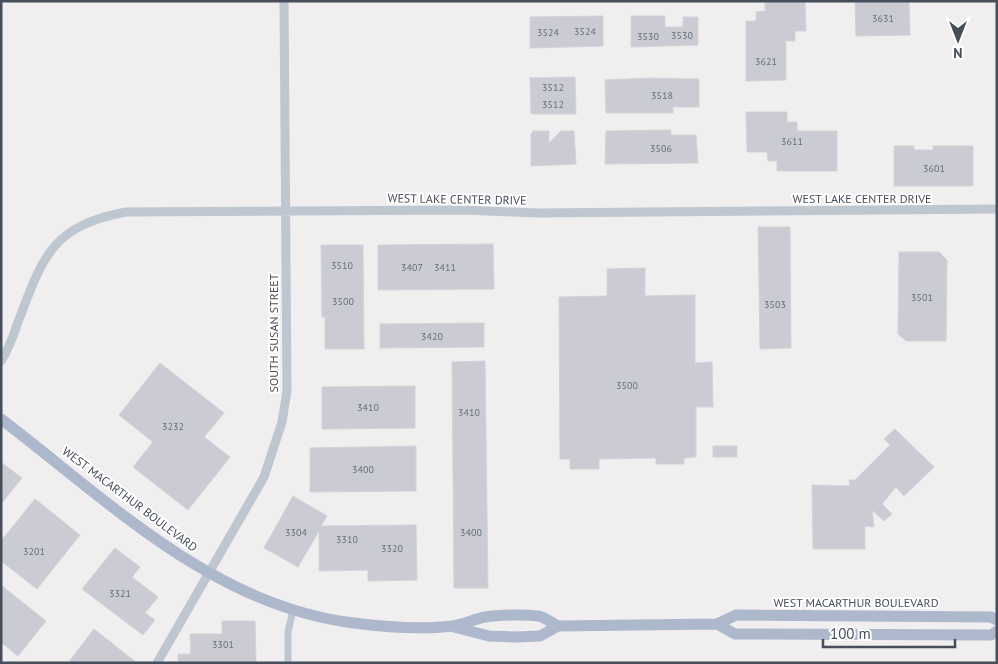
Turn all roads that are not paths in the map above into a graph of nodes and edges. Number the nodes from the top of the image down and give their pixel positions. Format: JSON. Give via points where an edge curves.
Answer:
{"nodes":[{"id":1,"x":284,"y":1,"type":"edge"},
{"id":2,"x":997,"y":209,"type":"edge"},
{"id":3,"x":284,"y":210,"type":"junction"},
{"id":4,"x":1,"y":361,"type":"edge"},
{"id":5,"x":1,"y":419,"type":"edge"},
{"id":6,"x":207,"y":573,"type":"junction"},
{"id":7,"x":293,"y":610,"type":"junction"},
{"id":8,"x":997,"y":620,"type":"edge"},
{"id":9,"x":717,"y":624,"type":"junction"},
{"id":10,"x":453,"y":626,"type":"junction"},
{"id":11,"x":558,"y":626,"type":"junction"},
{"id":12,"x":997,"y":631,"type":"edge"},
{"id":13,"x":157,"y":663,"type":"edge"},
{"id":14,"x":288,"y":663,"type":"edge"}],
"edges":[{"from":1,"to":3,"type":"street","name":"SOUTH SUSAN STREET"},
{"from":2,"to":3,"type":"street","name":"WEST LAKE CENTER DRIVE","via":[[537,213]]},
{"from":3,"to":4,"type":"street","name":"WEST LAKE CENTER DRIVE","via":[[126,212],[85,223],[70,231],[47,253]]},
{"from":3,"to":6,"type":"street","name":"SOUTH SUSAN STREET","via":[[287,391],[282,422],[264,477]]},
{"from":5,"to":6,"type":"main road","name":"WEST MACARTHUR BOULEVARD","via":[[156,539]]},
{"from":6,"to":7,"type":"main road","name":"WEST MACARTHUR BOULEVARD","via":[[253,596]]},
{"from":6,"to":13,"type":"street","name":"SOUTH SUSAN STREET"},
{"from":7,"to":10,"type":"main road","name":"WEST MACARTHUR BOULEVARD","via":[[354,624]]},
{"from":7,"to":14,"type":"street","via":[[288,632]]},
{"from":8,"to":9,"type":"main road","name":"WEST MACARTHUR BOULEVARD","via":[[991,617],[736,615]]},
{"from":9,"to":11,"type":"main road","name":"WEST MACARTHUR BOULEVARD"},
{"from":9,"to":12,"type":"main road","name":"WEST MACARTHUR BOULEVARD","via":[[735,634],[991,635]]},
{"from":10,"to":11,"type":"main road","name":"WEST MACARTHUR BOULEVARD","via":[[485,617],[539,616]]},
{"from":10,"to":11,"type":"main road","name":"WEST MACARTHUR BOULEVARD","via":[[489,636],[524,637],[540,636]]}]}
